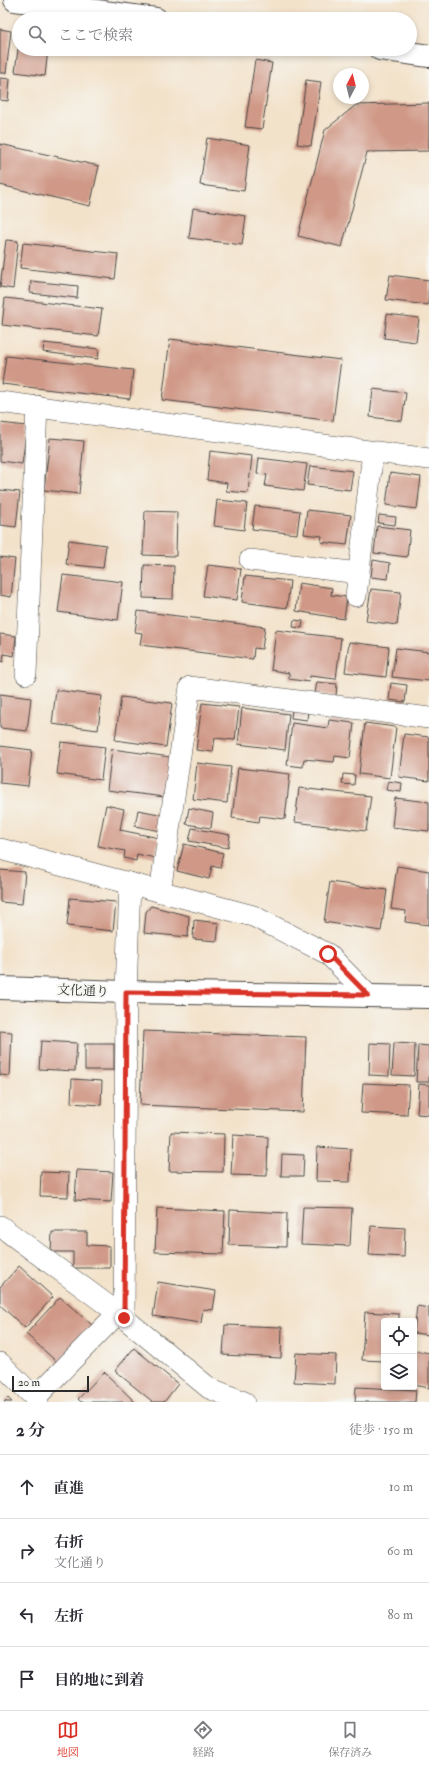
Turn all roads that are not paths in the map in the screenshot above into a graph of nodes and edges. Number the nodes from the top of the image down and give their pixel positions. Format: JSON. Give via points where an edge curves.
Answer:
{"nodes":[{"id":1,"x":15,"y":0,"type":"edge"},
{"id":2,"x":104,"y":12,"type":"edge"},
{"id":3,"x":417,"y":54,"type":"edge"},
{"id":4,"x":429,"y":56,"type":"edge"},
{"id":5,"x":0,"y":402,"type":"edge"},
{"id":6,"x":37,"y":406,"type":"junction"},
{"id":7,"x":373,"y":452,"type":"junction"},
{"id":8,"x":429,"y":459,"type":"edge"},
{"id":9,"x":250,"y":560,"type":"dead end"},
{"id":10,"x":359,"y":573,"type":"junction"},
{"id":11,"x":356,"y":596,"type":"dead end"},
{"id":12,"x":26,"y":674,"type":"dead end"},
{"id":13,"x":429,"y":718,"type":"edge"},
{"id":14,"x":0,"y":849,"type":"edge"},
{"id":15,"x":130,"y":884,"type":"junction"},
{"id":16,"x":160,"y":892,"type":"junction"},
{"id":17,"x":0,"y":988,"type":"edge"},
{"id":18,"x":126,"y":992,"type":"junction"},
{"id":19,"x":368,"y":995,"type":"junction"},
{"id":20,"x":429,"y":997,"type":"edge"},
{"id":21,"x":0,"y":1226,"type":"edge"},
{"id":22,"x":121,"y":1315,"type":"junction"},
{"id":23,"x":0,"y":1363,"type":"edge"},
{"id":24,"x":36,"y":1400,"type":"edge"},
{"id":25,"x":244,"y":1402,"type":"edge"}],
"edges":[{"from":1,"to":2,"type":"street"},
{"from":3,"to":4,"type":"street"},
{"from":5,"to":6,"type":"street"},
{"from":6,"to":7,"type":"street"},
{"from":6,"to":12,"type":"street"},
{"from":7,"to":8,"type":"street"},
{"from":7,"to":10,"type":"street"},
{"from":9,"to":10,"type":"street"},
{"from":10,"to":11,"type":"street"},
{"from":13,"to":16,"type":"street","via":[[190,687]]},
{"from":14,"to":15,"type":"street"},
{"from":15,"to":16,"type":"street"},
{"from":15,"to":18,"type":"street"},
{"from":16,"to":19,"type":"street","via":[[253,916],[328,954]]},
{"from":17,"to":18,"type":"street","name":"文化通り"},
{"from":18,"to":19,"type":"street","name":"文化通り"},
{"from":18,"to":22,"type":"street"},
{"from":19,"to":20,"type":"street","name":"文化通り"},
{"from":21,"to":22,"type":"street"},
{"from":22,"to":24,"type":"street"},
{"from":22,"to":25,"type":"street","via":[[209,1388]]},
{"from":23,"to":24,"type":"street"}]}
